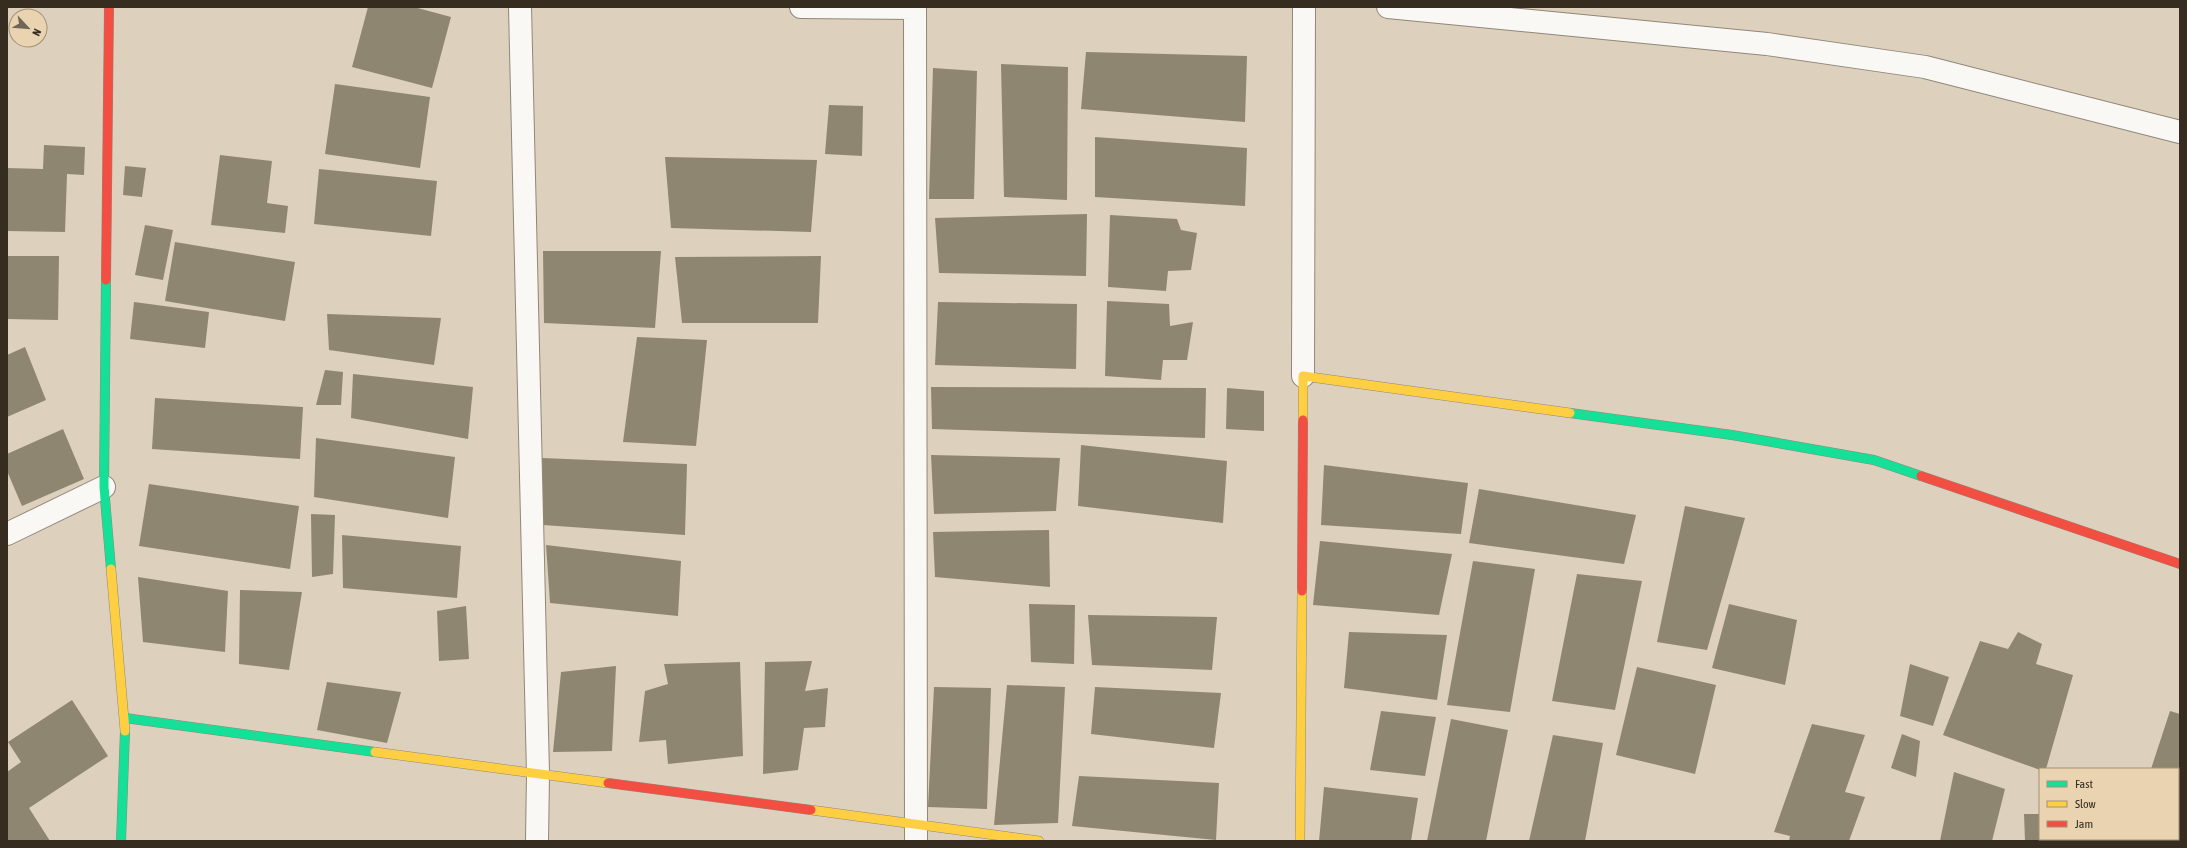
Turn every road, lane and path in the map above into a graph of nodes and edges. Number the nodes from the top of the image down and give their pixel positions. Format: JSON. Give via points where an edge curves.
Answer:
{"nodes":[{"id":1,"x":109,"y":7,"type":"edge"},
{"id":2,"x":520,"y":7,"type":"edge"},
{"id":3,"x":801,"y":7,"type":"edge"},
{"id":4,"x":1304,"y":7,"type":"edge"},
{"id":5,"x":1388,"y":7,"type":"edge"},
{"id":6,"x":916,"y":8,"type":"edge"},
{"id":7,"x":2180,"y":132,"type":"edge"},
{"id":8,"x":1303,"y":376,"type":"junction"},
{"id":9,"x":104,"y":487,"type":"junction"},
{"id":10,"x":7,"y":534,"type":"edge"},
{"id":11,"x":2180,"y":564,"type":"edge"},
{"id":12,"x":125,"y":718,"type":"junction"},
{"id":13,"x":538,"y":774,"type":"junction"},
{"id":14,"x":917,"y":833,"type":"edge"},
{"id":15,"x":121,"y":841,"type":"edge"},
{"id":16,"x":537,"y":841,"type":"edge"},
{"id":17,"x":1039,"y":841,"type":"edge"},
{"id":18,"x":1300,"y":841,"type":"edge"}],
"edges":[{"from":1,"to":9,"type":"street"},
{"from":2,"to":13,"type":"street"},
{"from":3,"to":6,"type":"street"},
{"from":4,"to":8,"type":"street"},
{"from":5,"to":7,"type":"street","via":[[1767,44],[1925,66]]},
{"from":6,"to":14,"type":"street"},
{"from":8,"to":11,"type":"street","via":[[1732,435],[1874,460]]},
{"from":8,"to":18,"type":"street"},
{"from":9,"to":10,"type":"street"},
{"from":9,"to":12,"type":"street"},
{"from":12,"to":13,"type":"street"},
{"from":12,"to":15,"type":"street"},
{"from":13,"to":14,"type":"street"},
{"from":13,"to":16,"type":"street"},
{"from":14,"to":17,"type":"street"}]}
